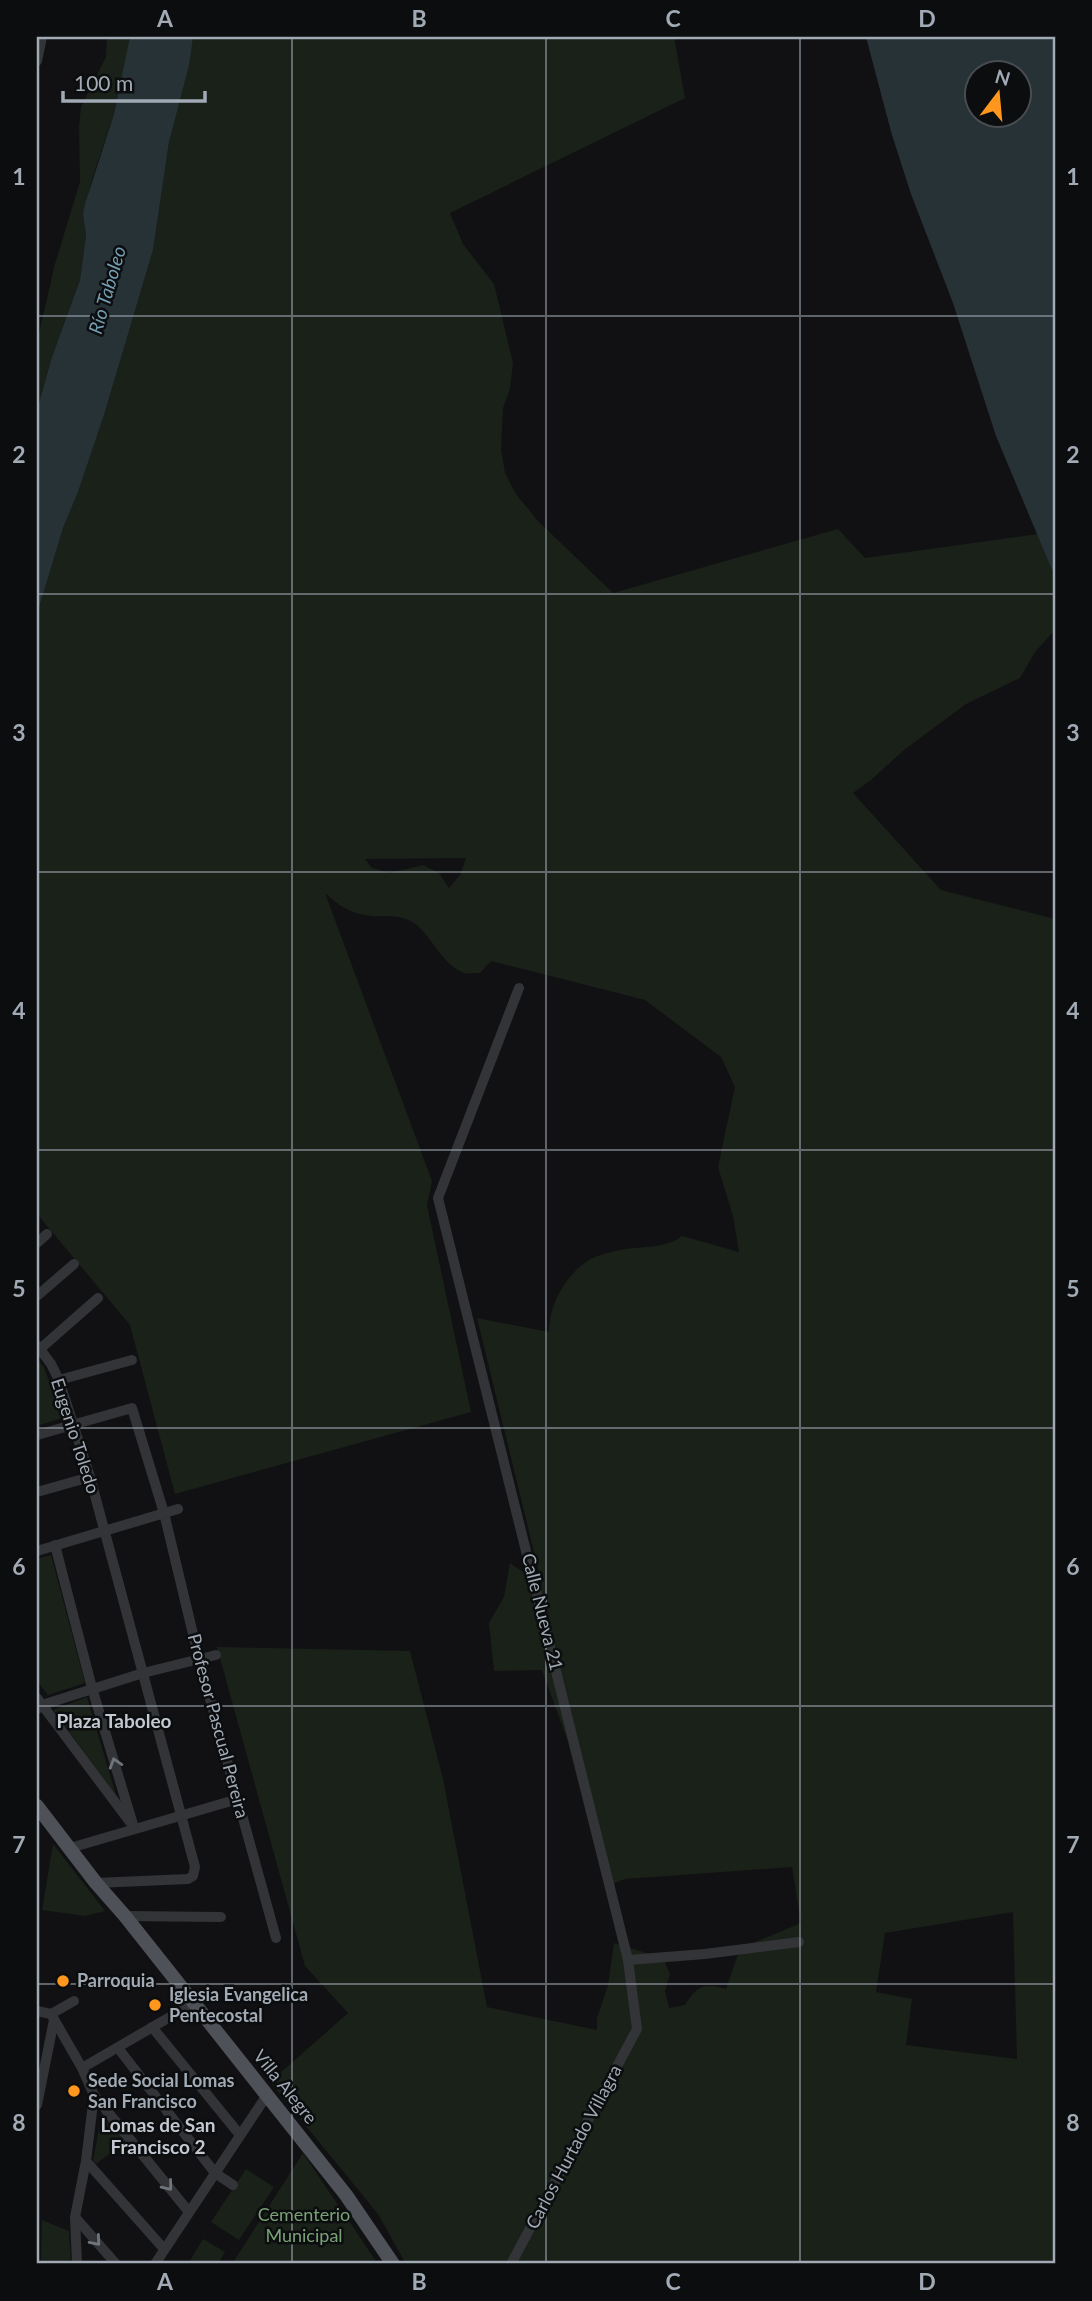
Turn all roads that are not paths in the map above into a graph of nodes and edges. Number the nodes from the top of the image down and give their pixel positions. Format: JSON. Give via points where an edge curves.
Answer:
{"nodes":[{"id":1,"x":42,"y":37,"type":"edge"},
{"id":2,"x":37,"y":61,"type":"edge"},
{"id":3,"x":519,"y":988,"type":"dead end"},
{"id":4,"x":47,"y":1234,"type":"dead end"},
{"id":5,"x":37,"y":1243,"type":"edge"},
{"id":6,"x":74,"y":1264,"type":"dead end"},
{"id":7,"x":37,"y":1296,"type":"edge"},
{"id":8,"x":98,"y":1298,"type":"dead end"},
{"id":9,"x":38,"y":1347,"type":"edge"},
{"id":10,"x":132,"y":1360,"type":"dead end"},
{"id":11,"x":59,"y":1380,"type":"junction"},
{"id":12,"x":72,"y":1425,"type":"junction"},
{"id":13,"x":37,"y":1435,"type":"edge"},
{"id":14,"x":90,"y":1477,"type":"junction"},
{"id":15,"x":37,"y":1492,"type":"edge"},
{"id":16,"x":178,"y":1509,"type":"dead end"},
{"id":17,"x":164,"y":1513,"type":"junction"},
{"id":18,"x":105,"y":1531,"type":"junction"},
{"id":19,"x":55,"y":1545,"type":"junction"},
{"id":20,"x":37,"y":1551,"type":"edge"},
{"id":21,"x":216,"y":1655,"type":"dead end"},
{"id":22,"x":199,"y":1659,"type":"junction"},
{"id":23,"x":143,"y":1673,"type":"junction"},
{"id":24,"x":92,"y":1688,"type":"junction"},
{"id":25,"x":39,"y":1704,"type":"edge"},
{"id":26,"x":237,"y":1799,"type":"junction"},
{"id":27,"x":37,"y":1806,"type":"edge"},
{"id":28,"x":181,"y":1815,"type":"junction"},
{"id":29,"x":134,"y":1828,"type":"junction"},
{"id":30,"x":70,"y":1848,"type":"junction"},
{"id":31,"x":96,"y":1883,"type":"junction"},
{"id":32,"x":125,"y":1916,"type":"junction"},
{"id":33,"x":221,"y":1917,"type":"dead end"},
{"id":34,"x":276,"y":1938,"type":"dead end"},
{"id":35,"x":799,"y":1942,"type":"dead end"},
{"id":36,"x":628,"y":1960,"type":"junction"},
{"id":37,"x":74,"y":2001,"type":"dead end"},
{"id":38,"x":194,"y":2003,"type":"junction"},
{"id":39,"x":37,"y":2011,"type":"edge"},
{"id":40,"x":52,"y":2017,"type":"junction"},
{"id":41,"x":152,"y":2027,"type":"junction"},
{"id":42,"x":637,"y":2029,"type":"joint"},
{"id":43,"x":118,"y":2048,"type":"junction"},
{"id":44,"x":82,"y":2068,"type":"junction"},
{"id":45,"x":94,"y":2095,"type":"junction"},
{"id":46,"x":267,"y":2095,"type":"junction"},
{"id":47,"x":37,"y":2105,"type":"edge"},
{"id":48,"x":240,"y":2135,"type":"junction"},
{"id":49,"x":86,"y":2161,"type":"junction"},
{"id":50,"x":215,"y":2173,"type":"junction"},
{"id":51,"x":233,"y":2185,"type":"dead end"},
{"id":52,"x":189,"y":2212,"type":"junction"},
{"id":53,"x":75,"y":2217,"type":"junction"},
{"id":54,"x":164,"y":2249,"type":"junction"},
{"id":55,"x":77,"y":2264,"type":"edge"},
{"id":56,"x":116,"y":2264,"type":"edge"},
{"id":57,"x":155,"y":2264,"type":"edge"},
{"id":58,"x":393,"y":2264,"type":"edge"},
{"id":59,"x":511,"y":2264,"type":"edge"}],
"edges":[{"from":1,"to":2,"type":"street"},
{"from":3,"to":36,"type":"street","name":"Calle Nueva 21","via":[[438,1198]]},
{"from":4,"to":5,"type":"street"},
{"from":6,"to":7,"type":"street"},
{"from":8,"to":9,"type":"street"},
{"from":9,"to":11,"type":"street","name":"Eugenio Toledo"},
{"from":10,"to":11,"type":"street"},
{"from":11,"to":12,"type":"street","name":"Eugenio Toledo"},
{"from":12,"to":13,"type":"street"},
{"from":12,"to":14,"type":"street","name":"Eugenio Toledo"},
{"from":12,"to":17,"type":"street","name":"Profesor Pascual Pereira","via":[[132,1408]]},
{"from":14,"to":15,"type":"street"},
{"from":14,"to":18,"type":"street","name":"Eugenio Toledo"},
{"from":16,"to":17,"type":"street"},
{"from":17,"to":18,"type":"street"},
{"from":17,"to":22,"type":"street","name":"Profesor Pascual Pereira"},
{"from":18,"to":19,"type":"street"},
{"from":18,"to":23,"type":"street","name":"Eugenio Toledo"},
{"from":19,"to":20,"type":"street"},
{"from":19,"to":24,"type":"street"},
{"from":21,"to":22,"type":"street"},
{"from":22,"to":23,"type":"street"},
{"from":22,"to":26,"type":"street","name":"Profesor Pascual Pereira"},
{"from":23,"to":24,"type":"street"},
{"from":23,"to":28,"type":"street","name":"Eugenio Toledo"},
{"from":24,"to":25,"type":"street"},
{"from":29,"to":24,"type":"street","one_way":true},
{"from":25,"to":29,"type":"street"},
{"from":26,"to":28,"type":"street"},
{"from":26,"to":34,"type":"street","name":"Profesor Pascual Pereira"},
{"from":27,"to":30,"type":"main road","name":"Villa Alegre"},
{"from":28,"to":29,"type":"street"},
{"from":28,"to":31,"type":"street","name":"Eugenio Toledo","via":[[195,1867],[193,1876]]},
{"from":29,"to":30,"type":"street"},
{"from":30,"to":31,"type":"main road","name":"Villa Alegre"},
{"from":31,"to":32,"type":"main road","name":"Villa Alegre"},
{"from":32,"to":33,"type":"street"},
{"from":32,"to":38,"type":"main road","name":"Villa Alegre"},
{"from":35,"to":36,"type":"street"},
{"from":36,"to":42,"type":"street","name":"Calle Nueva 21"},
{"from":37,"to":40,"type":"street"},
{"from":38,"to":41,"type":"street"},
{"from":38,"to":46,"type":"main road","name":"Villa Alegre"},
{"from":39,"to":40,"type":"street"},
{"from":40,"to":44,"type":"street"},
{"from":40,"to":47,"type":"street"},
{"from":41,"to":43,"type":"street"},
{"from":41,"to":48,"type":"street"},
{"from":42,"to":59,"type":"street","name":"Carlos Hurtado Villagra"},
{"from":43,"to":44,"type":"street"},
{"from":43,"to":50,"type":"street"},
{"from":44,"to":45,"type":"street"},
{"from":45,"to":49,"type":"street"},
{"from":45,"to":52,"type":"street","one_way":true},
{"from":46,"to":48,"type":"street"},
{"from":46,"to":58,"type":"main road","name":"Villa Alegre","via":[[346,2195]]},
{"from":48,"to":50,"type":"street"},
{"from":49,"to":53,"type":"street"},
{"from":49,"to":54,"type":"street"},
{"from":50,"to":51,"type":"street"},
{"from":50,"to":52,"type":"street"},
{"from":52,"to":54,"type":"street"},
{"from":53,"to":55,"type":"street"},
{"from":53,"to":56,"type":"street","one_way":true},
{"from":54,"to":57,"type":"street"}]}
